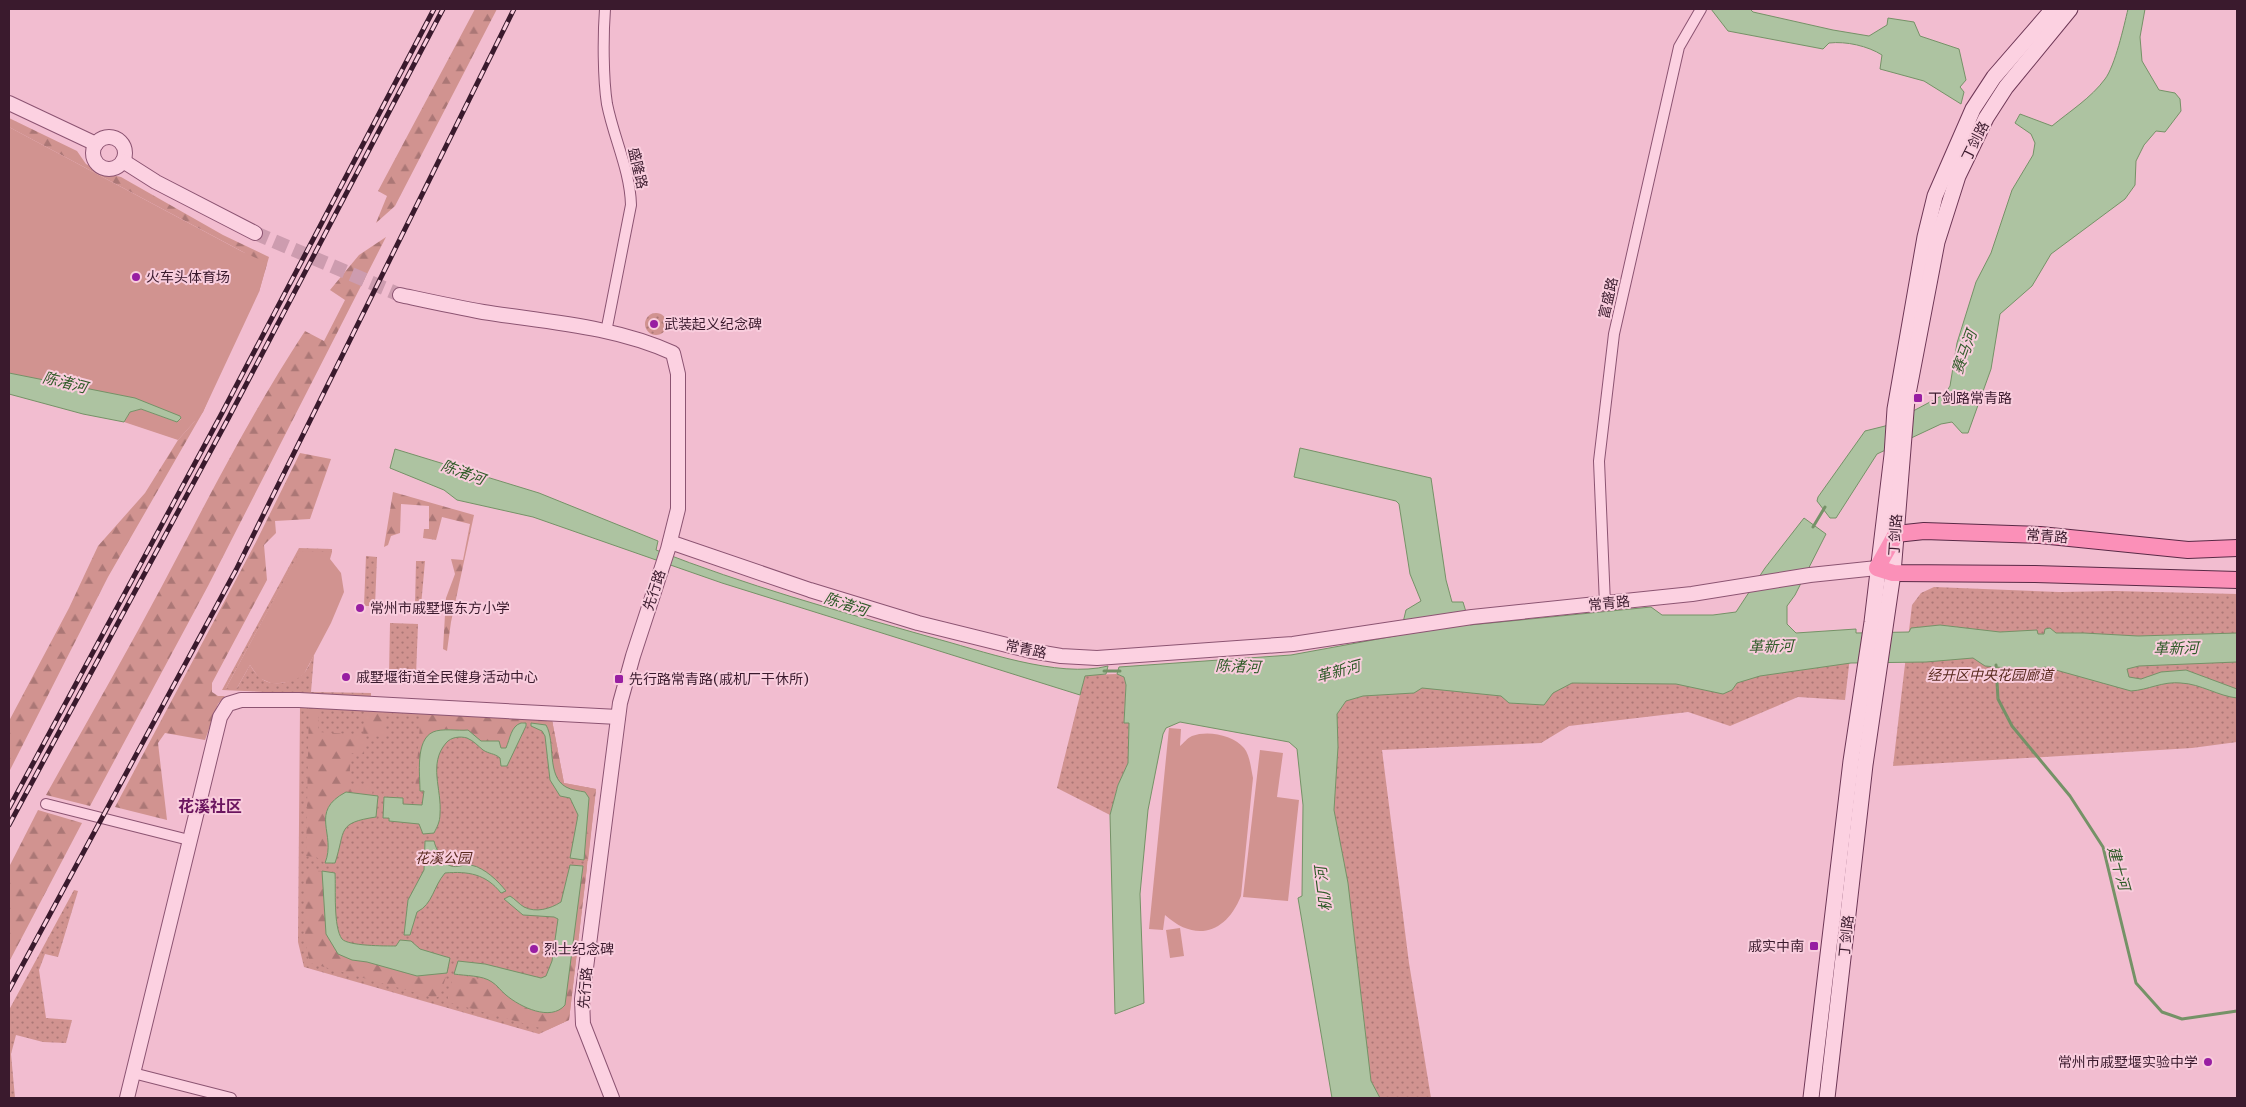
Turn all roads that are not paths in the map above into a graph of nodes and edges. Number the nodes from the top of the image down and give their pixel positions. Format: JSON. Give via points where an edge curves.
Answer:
{"nodes":[{"id":1,"x":605,"y":9,"type":"edge"},
{"id":2,"x":1701,"y":9,"type":"edge"},
{"id":3,"x":2053,"y":9,"type":"edge"},
{"id":4,"x":2070,"y":9,"type":"edge"},
{"id":5,"x":9,"y":103,"type":"edge"},
{"id":6,"x":96,"y":144,"type":"junction"},
{"id":7,"x":123,"y":161,"type":"junction"},
{"id":8,"x":255,"y":233,"type":"tunnel mouth"},
{"id":9,"x":400,"y":295,"type":"tunnel mouth"},
{"id":10,"x":606,"y":332,"type":"junction"},
{"id":11,"x":1897,"y":453,"type":"junction"},
{"id":12,"x":1896,"y":534,"type":"junction"},
{"id":13,"x":669,"y":546,"type":"junction"},
{"id":14,"x":2237,"y":548,"type":"edge"},
{"id":15,"x":1885,"y":571,"type":"junction"},
{"id":16,"x":2237,"y":580,"type":"edge"},
{"id":17,"x":1605,"y":604,"type":"junction"},
{"id":18,"x":1872,"y":668,"type":"junction"},
{"id":19,"x":618,"y":717,"type":"junction"},
{"id":20,"x":46,"y":804,"type":"dead end"},
{"id":21,"x":189,"y":840,"type":"junction"},
{"id":22,"x":133,"y":1073,"type":"junction"},
{"id":23,"x":127,"y":1098,"type":"edge"},
{"id":24,"x":231,"y":1098,"type":"edge"},
{"id":25,"x":612,"y":1098,"type":"edge"},
{"id":26,"x":1811,"y":1098,"type":"edge"},
{"id":27,"x":1827,"y":1098,"type":"edge"}],
"edges":[{"from":1,"to":10,"type":"street","name":"盛隆路","via":[[607,104],[631,186],[631,205]]},
{"from":2,"to":17,"type":"street","name":"富盛路","via":[[1679,47],[1614,334],[1599,461]]},
{"from":3,"to":11,"type":"main road","name":"丁剑路","via":[[1994,77],[1973,109],[1935,196],[1895,409]]},
{"from":4,"to":11,"type":"main road","name":"丁剑路","via":[[2006,87],[1986,118],[1958,176],[1937,242]]},
{"from":5,"to":6,"type":"street"},
{"from":6,"to":7,"type":"street","via":[[103,138],[118,139],[124,147]]},
{"from":6,"to":7,"type":"street","via":[[95,160],[103,167],[114,168]]},
{"from":7,"to":8,"type":"street","via":[[156,182]]},
{"from":9,"to":10,"type":"street","name":"先行路"},
{"from":10,"to":13,"type":"street","name":"先行路","via":[[673,353],[678,374],[678,509]]},
{"from":11,"to":12,"type":"main road","name":"丁剑路"},
{"from":11,"to":15,"type":"main road","name":"丁剑路"},
{"from":12,"to":14,"type":"main road","name":"常青路","via":[[1924,531],[2011,534],[2188,550]]},
{"from":12,"to":15,"type":"main road"},
{"from":13,"to":17,"type":"street","name":"常青路","via":[[918,623],[1061,656],[1157,655],[1292,644],[1472,617]]},
{"from":13,"to":19,"type":"street","name":"先行路","via":[[633,656]]},
{"from":15,"to":16,"type":"main road"},
{"from":15,"to":17,"type":"street","name":"常青路","via":[[1810,575]]},
{"from":15,"to":18,"type":"main road","name":"丁剑路"},
{"from":18,"to":26,"type":"main road","name":"丁剑路","via":[[1851,761]]},
{"from":18,"to":27,"type":"main road","name":"丁剑路","via":[[1865,765]]},
{"from":19,"to":21,"type":"street","via":[[299,700],[241,700],[228,704],[220,717]]},
{"from":19,"to":25,"type":"street","name":"先行路","via":[[582,998],[582,1024]]},
{"from":20,"to":21,"type":"street"},
{"from":21,"to":22,"type":"street"},
{"from":22,"to":23,"type":"street"},
{"from":22,"to":24,"type":"street"}]}
